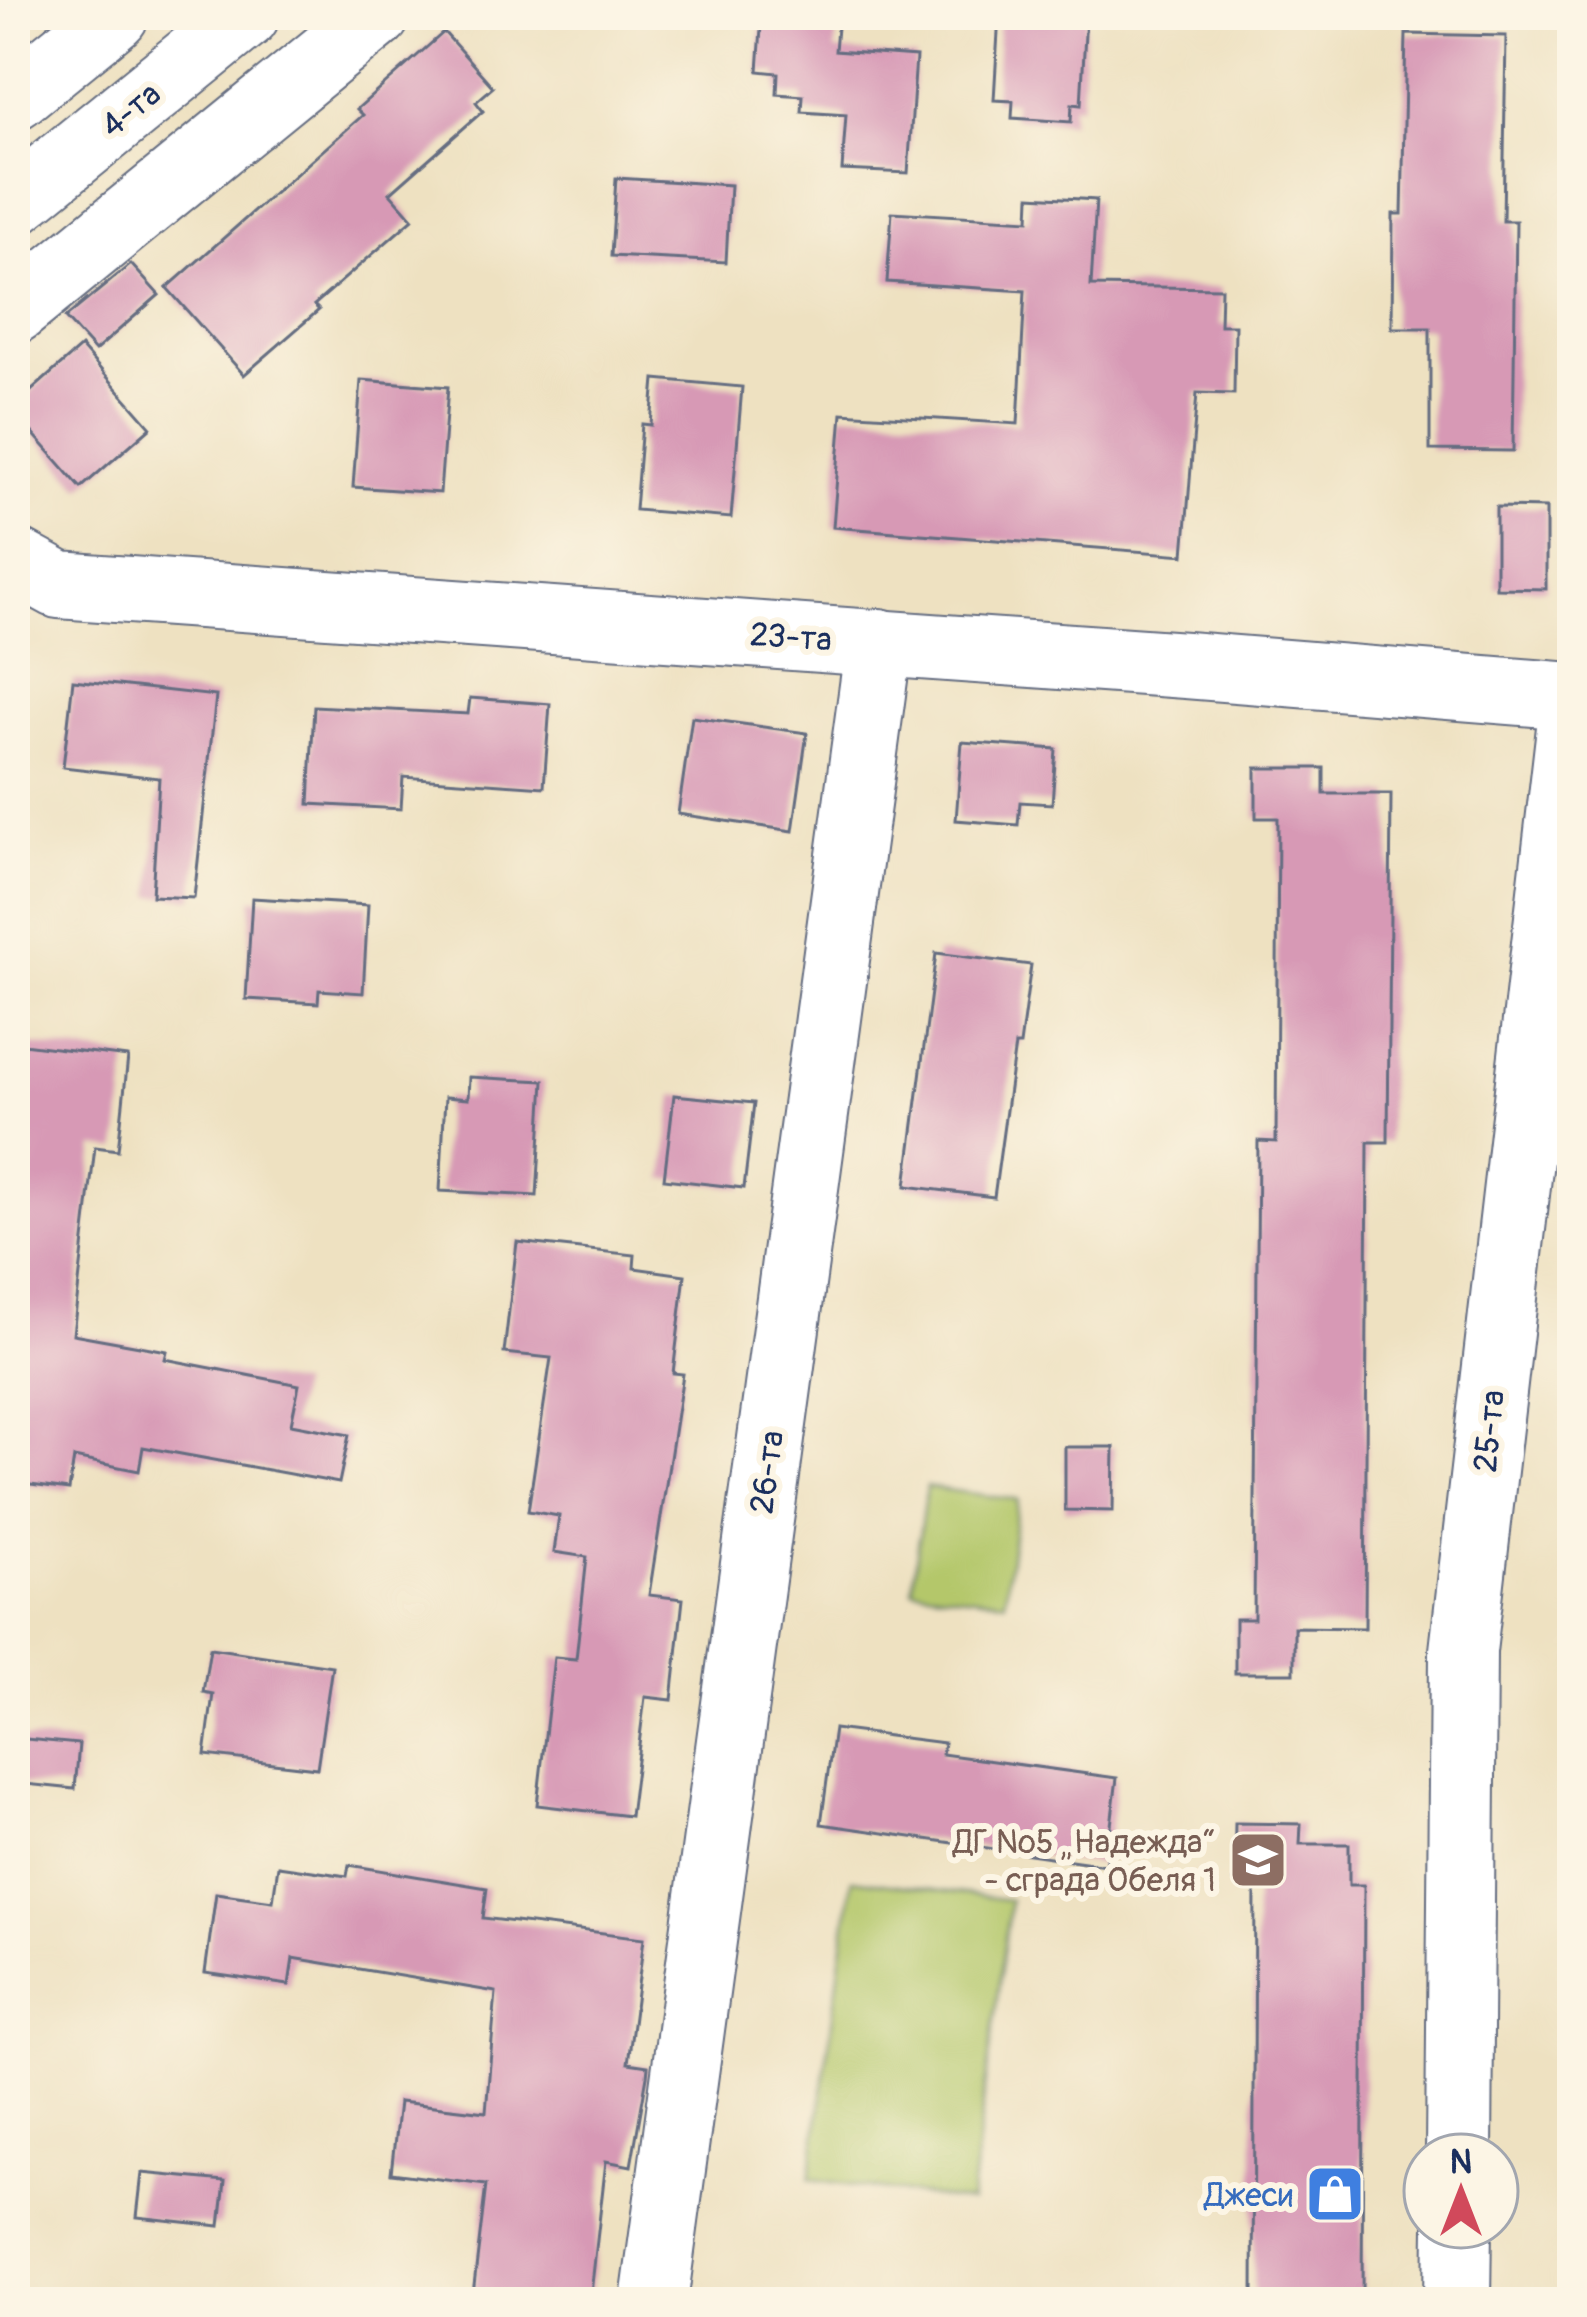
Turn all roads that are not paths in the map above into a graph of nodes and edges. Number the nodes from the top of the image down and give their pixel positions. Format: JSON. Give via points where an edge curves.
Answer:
{"nodes":[{"id":1,"x":115,"y":15,"type":"edge"},
{"id":2,"x":246,"y":15,"type":"edge"},
{"id":3,"x":377,"y":15,"type":"edge"},
{"id":4,"x":15,"y":96,"type":"edge"},
{"id":5,"x":15,"y":202,"type":"edge"},
{"id":6,"x":15,"y":310,"type":"edge"},
{"id":7,"x":15,"y":560,"type":"edge"},
{"id":8,"x":879,"y":642,"type":"junction"},
{"id":9,"x":1572,"y":696,"type":"edge"},
{"id":10,"x":1572,"y":711,"type":"edge"},
{"id":11,"x":1459,"y":2131,"type":"edge"},
{"id":12,"x":1458,"y":2251,"type":"edge"},
{"id":13,"x":654,"y":2302,"type":"edge"},
{"id":14,"x":1457,"y":2302,"type":"edge"}],
"edges":[{"from":1,"to":4,"type":"street"},
{"from":2,"to":5,"type":"street","name":"4-та"},
{"from":3,"to":6,"type":"street"},
{"from":7,"to":8,"type":"street","name":"23-та","via":[[59,585]]},
{"from":8,"to":9,"type":"street","name":"23-та"},
{"from":8,"to":13,"type":"street","name":"26-та"},
{"from":10,"to":11,"type":"street","name":"25-та","via":[[1463,1651]]},
{"from":12,"to":14,"type":"street"}]}
